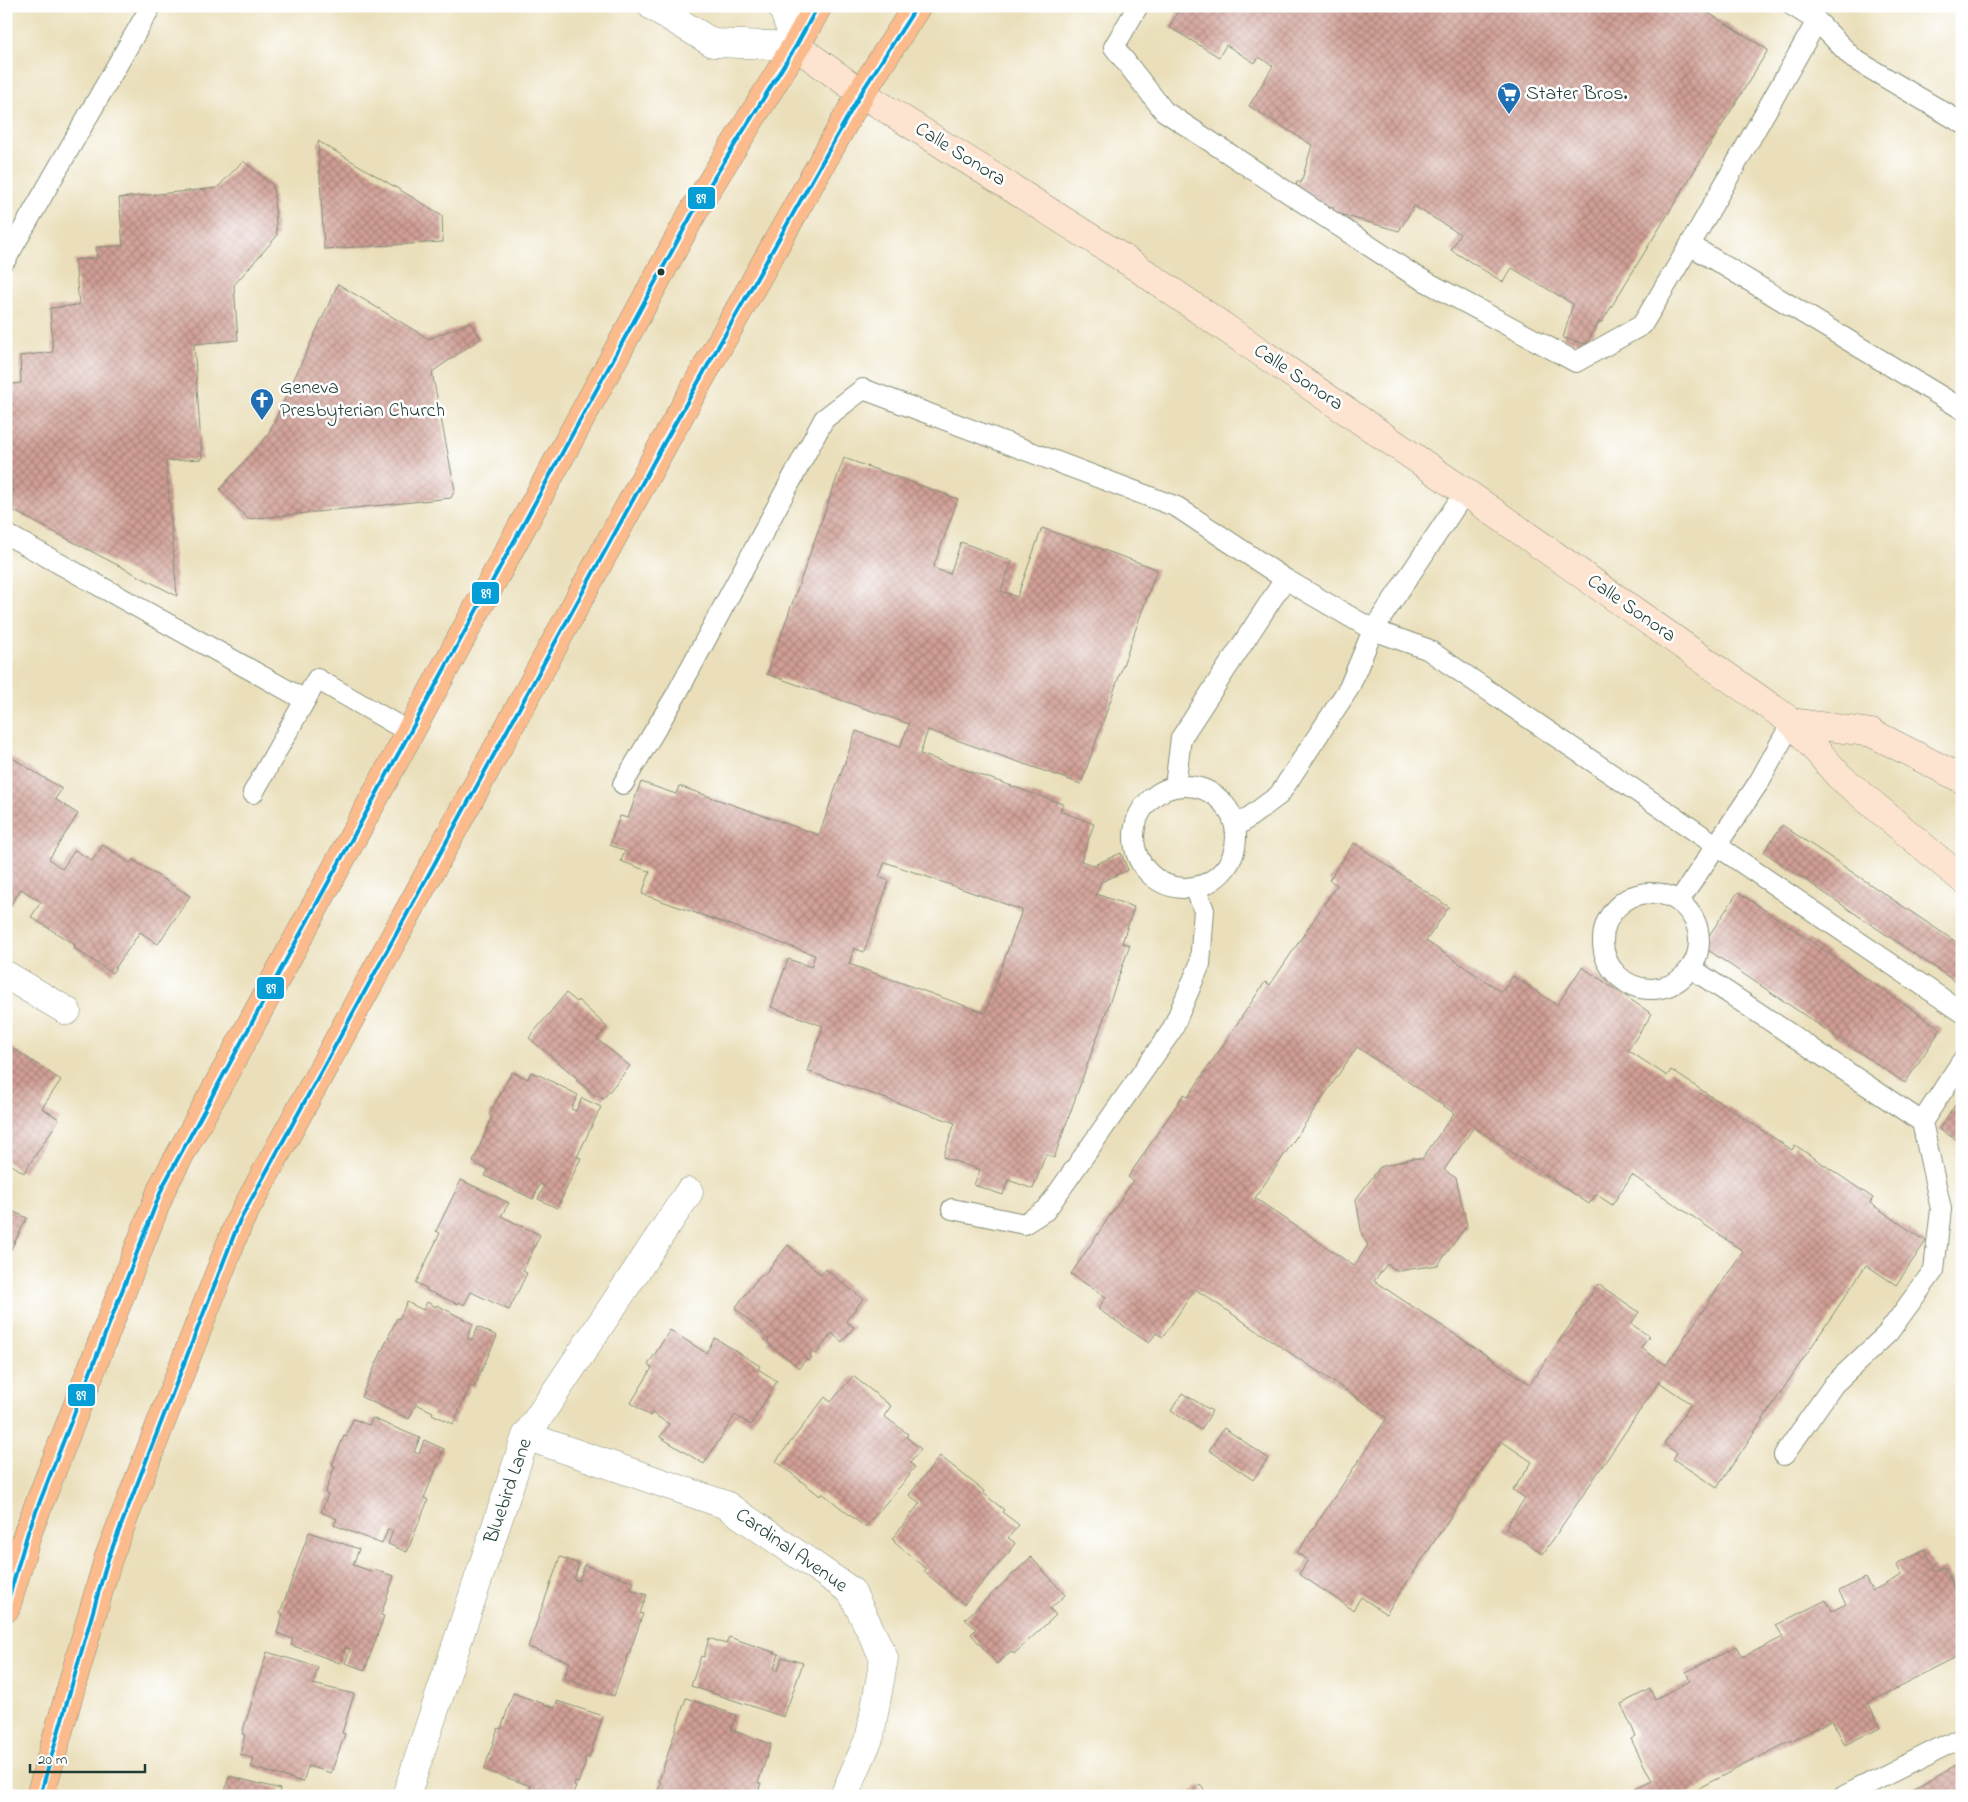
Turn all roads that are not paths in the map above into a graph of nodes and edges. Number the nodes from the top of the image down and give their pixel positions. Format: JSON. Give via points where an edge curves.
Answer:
{"nodes":[{"id":1,"x":150,"y":6,"type":"edge"},
{"id":2,"x":652,"y":6,"type":"edge"},
{"id":3,"x":782,"y":6,"type":"edge"},
{"id":4,"x":818,"y":6,"type":"edge"},
{"id":5,"x":917,"y":6,"type":"edge"},
{"id":6,"x":1138,"y":6,"type":"edge"},
{"id":7,"x":1793,"y":6,"type":"edge"},
{"id":8,"x":1817,"y":21,"type":"junction"},
{"id":9,"x":796,"y":46,"type":"junction"},
{"id":10,"x":861,"y":93,"type":"junction"},
{"id":11,"x":1962,"y":123,"type":"edge"},
{"id":12,"x":1690,"y":245,"type":"junction"},
{"id":13,"x":6,"y":260,"type":"edge"},
{"id":14,"x":1962,"y":408,"type":"edge"},
{"id":15,"x":1465,"y":492,"type":"junction"},
{"id":16,"x":6,"y":534,"type":"edge"},
{"id":17,"x":1285,"y":579,"type":"junction"},
{"id":18,"x":1373,"y":630,"type":"junction"},
{"id":19,"x":305,"y":700,"type":"junction"},
{"id":20,"x":1792,"y":722,"type":"junction"},
{"id":21,"x":409,"y":732,"type":"junction"},
{"id":22,"x":1962,"y":779,"type":"edge"},
{"id":23,"x":623,"y":784,"type":"dead end"},
{"id":24,"x":1175,"y":786,"type":"junction"},
{"id":25,"x":253,"y":793,"type":"dead end"},
{"id":26,"x":1236,"y":827,"type":"junction"},
{"id":27,"x":1716,"y":846,"type":"junction"},
{"id":28,"x":1962,"y":879,"type":"edge"},
{"id":29,"x":1195,"y":888,"type":"junction"},
{"id":30,"x":1679,"y":901,"type":"junction"},
{"id":31,"x":1691,"y":968,"type":"junction"},
{"id":32,"x":6,"y":975,"type":"edge"},
{"id":33,"x":67,"y":1011,"type":"dead end"},
{"id":34,"x":1962,"y":1012,"type":"edge"},
{"id":35,"x":1962,"y":1061,"type":"edge"},
{"id":36,"x":1922,"y":1122,"type":"junction"},
{"id":37,"x":689,"y":1192,"type":"dead end"},
{"id":38,"x":952,"y":1209,"type":"dead end"},
{"id":39,"x":526,"y":1436,"type":"junction"},
{"id":40,"x":1784,"y":1455,"type":"dead end"},
{"id":41,"x":6,"y":1608,"type":"edge"},
{"id":42,"x":1962,"y":1737,"type":"edge"},
{"id":43,"x":40,"y":1796,"type":"edge"},
{"id":44,"x":406,"y":1796,"type":"edge"},
{"id":45,"x":844,"y":1796,"type":"edge"},
{"id":46,"x":1844,"y":1796,"type":"edge"}],
"edges":[{"from":1,"to":13,"type":"lane"},
{"from":2,"to":9,"type":"street","via":[[713,43]]},
{"from":3,"to":9,"type":"street"},
{"from":4,"to":9,"type":"main road"},
{"from":5,"to":10,"type":"main road"},
{"from":6,"to":12,"type":"lane","via":[[1114,47],[1164,111],[1412,274],[1576,362],[1642,325]]},
{"from":7,"to":8,"type":"lane"},
{"from":8,"to":11,"type":"lane","via":[[1854,59]]},
{"from":8,"to":12,"type":"lane"},
{"from":9,"to":10,"type":"street","name":"Calle Sonora"},
{"from":9,"to":21,"type":"main road","via":[[696,207]]},
{"from":10,"to":15,"type":"street","name":"Calle Sonora","via":[[1129,262]]},
{"from":10,"to":43,"type":"main road","via":[[654,460],[239,1222],[108,1559]]},
{"from":12,"to":14,"type":"lane"},
{"from":15,"to":18,"type":"lane"},
{"from":15,"to":20,"type":"street","name":"Calle Sonora"},
{"from":16,"to":19,"type":"lane"},
{"from":17,"to":18,"type":"lane"},
{"from":17,"to":23,"type":"lane","via":[[1177,507],[863,389],[824,419],[676,695]]},
{"from":17,"to":24,"type":"lane","via":[[1181,738]]},
{"from":18,"to":26,"type":"lane","via":[[1349,688],[1279,795]]},
{"from":18,"to":27,"type":"lane","via":[[1427,649]]},
{"from":19,"to":21,"type":"lane","via":[[317,679]]},
{"from":19,"to":25,"type":"lane"},
{"from":20,"to":22,"type":"street","name":"Calle Sonora","via":[[1872,733]]},
{"from":20,"to":27,"type":"lane","via":[[1759,782]]},
{"from":20,"to":28,"type":"street","name":"Calle Sonora","via":[[1840,776]]},
{"from":21,"to":41,"type":"main road","via":[[162,1186],[28,1532]]},
{"from":24,"to":26,"type":"lane","via":[[1195,786],[1214,794],[1228,808]]},
{"from":24,"to":29,"type":"lane","via":[[1157,794],[1142,808],[1134,827],[1134,847],[1142,865],[1156,880],[1175,888]]},
{"from":26,"to":29,"type":"lane","via":[[1235,847],[1227,866],[1213,880]]},
{"from":27,"to":30,"type":"lane"},
{"from":27,"to":34,"type":"lane"},
{"from":29,"to":38,"type":"lane","via":[[1204,910],[1200,964],[1172,1030],[1046,1210],[1024,1224]]},
{"from":30,"to":31,"type":"lane","via":[[1692,914],[1699,932],[1698,951]]},
{"from":30,"to":31,"type":"lane","via":[[1661,894],[1642,893],[1625,900],[1611,914],[1604,931],[1603,950],[1611,968],[1624,981],[1640,988],[1660,988],[1678,982]]},
{"from":31,"to":36,"type":"lane"},
{"from":32,"to":33,"type":"street"},
{"from":35,"to":36,"type":"lane"},
{"from":36,"to":40,"type":"lane","via":[[1941,1209],[1934,1270],[1888,1333],[1834,1384]]},
{"from":37,"to":39,"type":"street","name":"Bluebird Lane"},
{"from":39,"to":44,"type":"street","name":"Bluebird Lane"},
{"from":39,"to":45,"type":"street","name":"Cardinal Avenue","via":[[726,1505],[851,1592],[884,1658],[870,1736]]},
{"from":42,"to":46,"type":"lane"}]}
